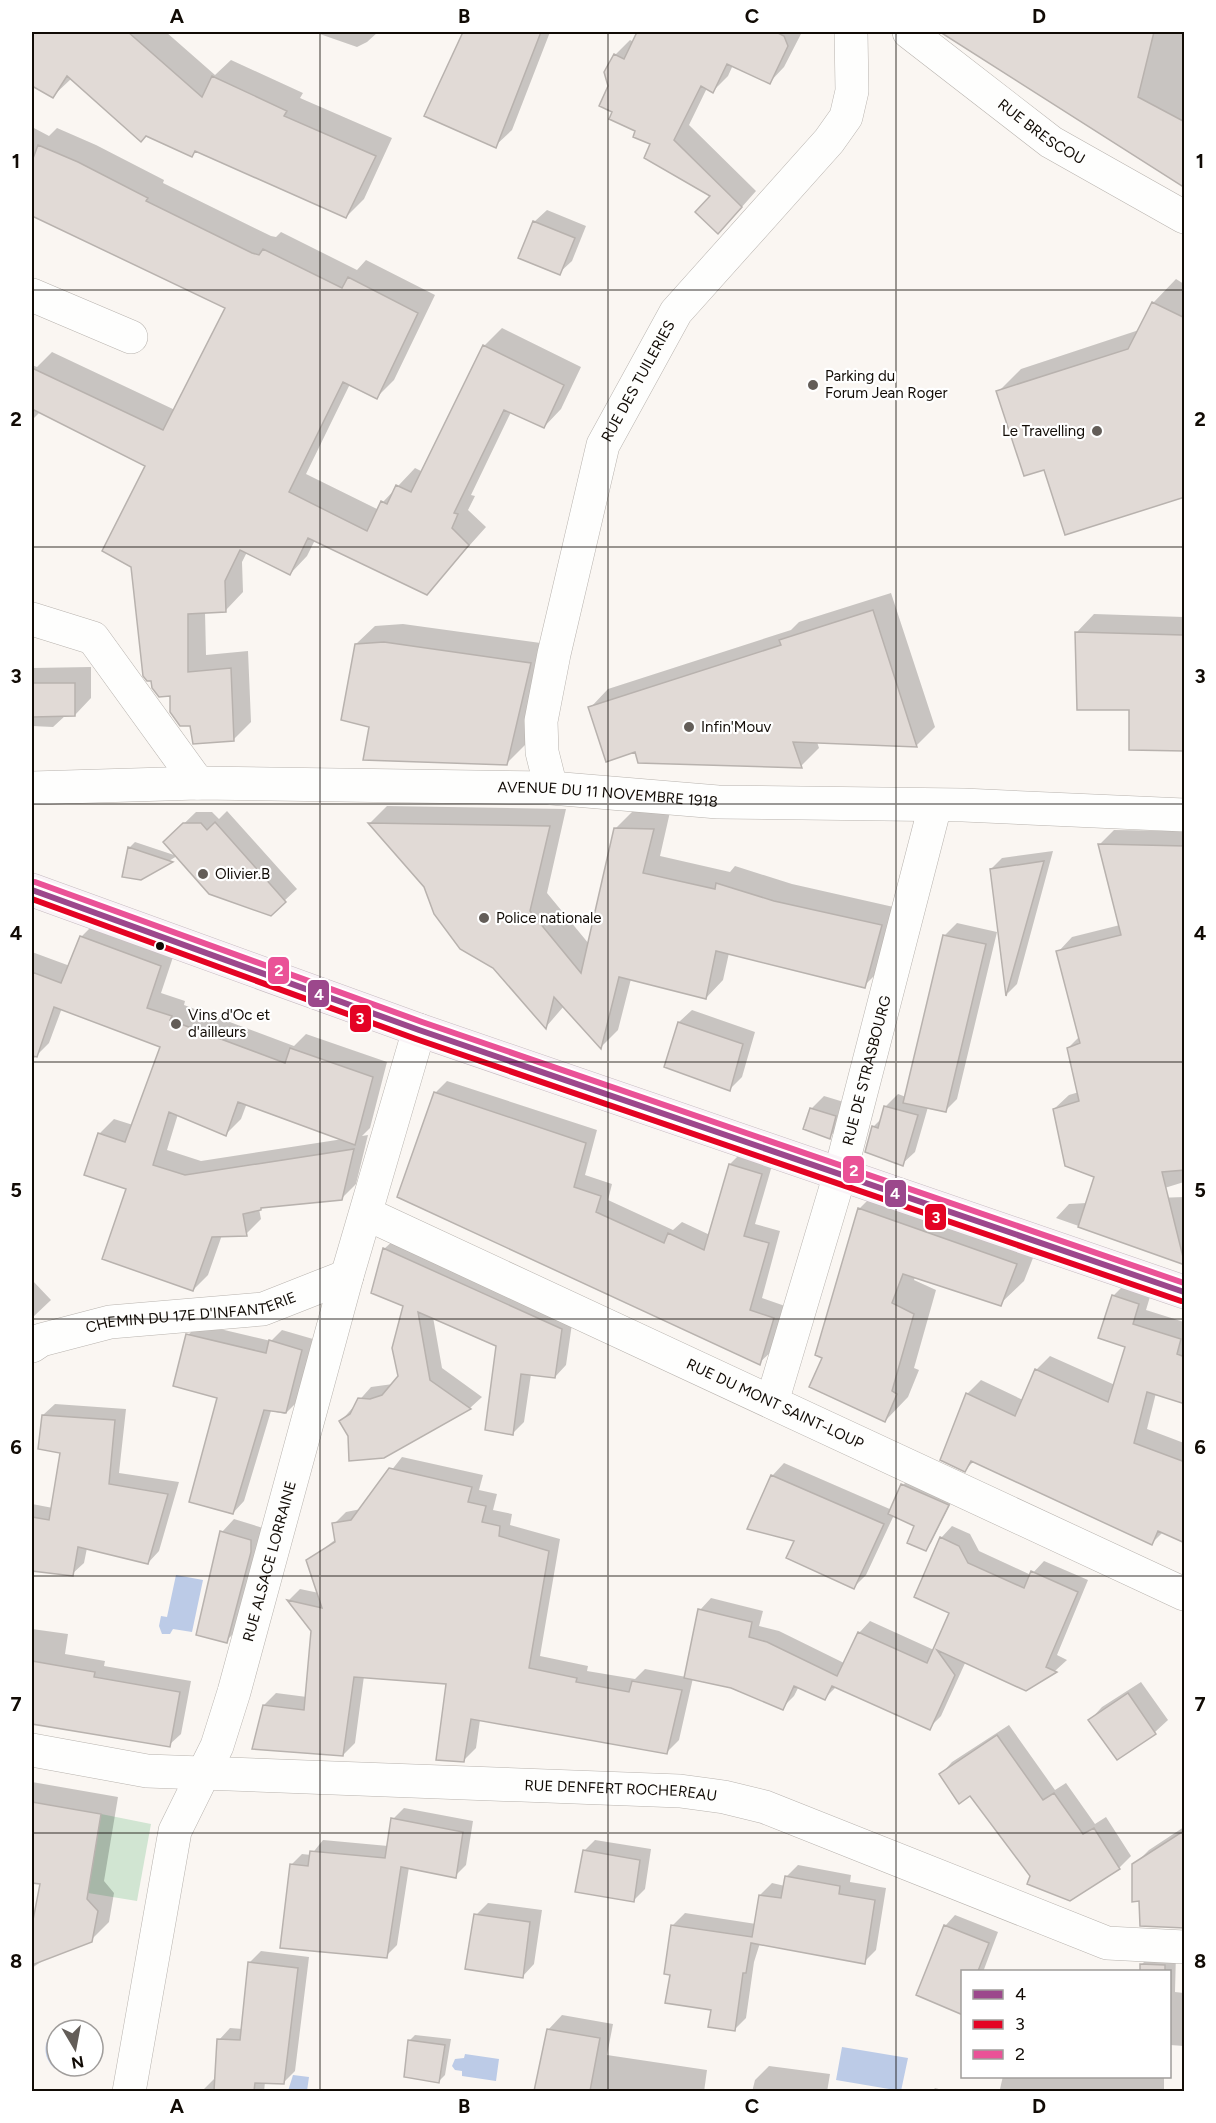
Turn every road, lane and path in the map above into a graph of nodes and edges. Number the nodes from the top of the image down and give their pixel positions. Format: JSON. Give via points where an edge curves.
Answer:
{"nodes":[{"id":1,"x":851,"y":32,"type":"edge"},
{"id":2,"x":909,"y":32,"type":"edge"},
{"id":3,"x":1185,"y":217,"type":"edge"},
{"id":4,"x":32,"y":296,"type":"edge"},
{"id":5,"x":131,"y":337,"type":"dead end"},
{"id":6,"x":32,"y":619,"type":"edge"},
{"id":7,"x":198,"y":783,"type":"junction"},
{"id":8,"x":32,"y":788,"type":"edge"},
{"id":9,"x":551,"y":788,"type":"junction"},
{"id":10,"x":935,"y":806,"type":"junction"},
{"id":11,"x":1185,"y":815,"type":"edge"},
{"id":12,"x":32,"y":890,"type":"edge"},
{"id":13,"x":419,"y":1030,"type":"junction"},
{"id":14,"x":840,"y":1174,"type":"junction"},
{"id":15,"x":367,"y":1214,"type":"junction"},
{"id":16,"x":348,"y":1276,"type":"junction"},
{"id":17,"x":1185,"y":1292,"type":"edge"},
{"id":18,"x":32,"y":1346,"type":"edge"},
{"id":19,"x":772,"y":1402,"type":"junction"},
{"id":20,"x":1185,"y":1594,"type":"edge"},
{"id":21,"x":32,"y":1750,"type":"edge"},
{"id":22,"x":202,"y":1773,"type":"junction"},
{"id":23,"x":1185,"y":1947,"type":"edge"},
{"id":24,"x":129,"y":2091,"type":"edge"}],
"edges":[{"from":1,"to":9,"type":"street","name":"RUE DES TUILERIES","via":[[852,91],[846,117],[676,312],[603,445],[541,721],[542,752]]},
{"from":2,"to":3,"type":"street","name":"RUE BRESCOU","via":[[1051,142]]},
{"from":4,"to":5,"type":"street"},
{"from":6,"to":7,"type":"street","via":[[93,638]]},
{"from":7,"to":8,"type":"street","name":"AVENUE DU 11 NOVEMBRE 1918"},
{"from":7,"to":9,"type":"street","name":"AVENUE DU 11 NOVEMBRE 1918"},
{"from":9,"to":10,"type":"street","name":"AVENUE DU 11 NOVEMBRE 1918","via":[[718,802]]},
{"from":10,"to":11,"type":"street","name":"AVENUE DU 11 NOVEMBRE 1918"},
{"from":10,"to":14,"type":"street","name":"RUE DE STRASBOURG"},
{"from":12,"to":13,"type":"main road"},
{"from":13,"to":14,"type":"main road"},
{"from":13,"to":15,"type":"street","name":"RUE ALSACE LORRAINE"},
{"from":14,"to":17,"type":"main road"},
{"from":14,"to":19,"type":"street","name":"RUE DE STRASBOURG"},
{"from":15,"to":16,"type":"street","name":"RUE ALSACE LORRAINE"},
{"from":15,"to":19,"type":"street","name":"RUE DU MONT SAINT-LOUP"},
{"from":16,"to":18,"type":"street","name":"CHEMIN DU 17E D'INFANTERIE","via":[[262,1309],[110,1322],[41,1340]]},
{"from":16,"to":22,"type":"street","name":"RUE ALSACE LORRAINE","via":[[234,1692],[217,1746]]},
{"from":19,"to":20,"type":"street","name":"RUE DU MONT SAINT-LOUP"},
{"from":21,"to":22,"type":"street","name":"RUE DENFERT ROCHEREAU","via":[[147,1771]]},
{"from":22,"to":23,"type":"street","name":"RUE DENFERT ROCHEREAU","via":[[680,1791],[724,1797],[776,1811],[1107,1943]]},
{"from":22,"to":24,"type":"street","name":"RUE ALSACE LORRAINE","via":[[175,1831]]}]}
